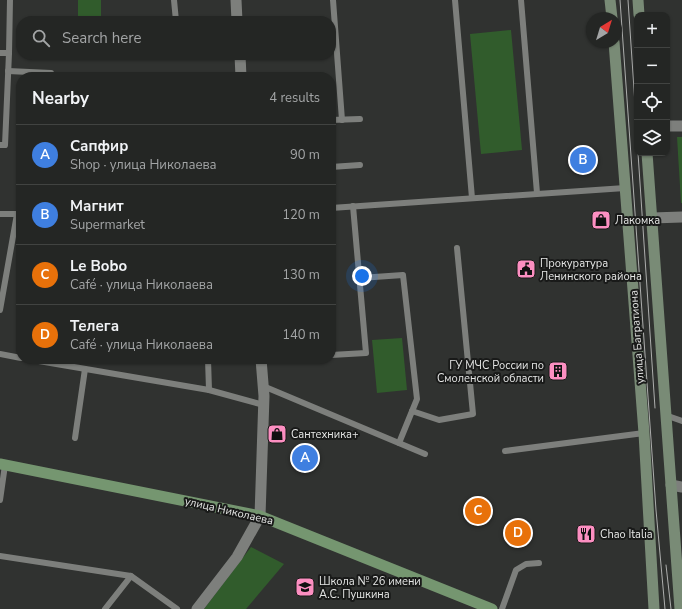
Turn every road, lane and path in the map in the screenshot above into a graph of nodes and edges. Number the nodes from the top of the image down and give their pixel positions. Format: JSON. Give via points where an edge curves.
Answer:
{"nodes":[{"id":1,"x":10,"y":0,"type":"edge"},
{"id":2,"x":174,"y":0,"type":"edge"},
{"id":3,"x":236,"y":0,"type":"edge"},
{"id":4,"x":333,"y":0,"type":"edge"},
{"id":5,"x":455,"y":0,"type":"edge"},
{"id":6,"x":521,"y":0,"type":"edge"},
{"id":7,"x":610,"y":0,"type":"edge"},
{"id":8,"x":638,"y":0,"type":"edge"},
{"id":9,"x":611,"y":12,"type":"edge"},
{"id":10,"x":639,"y":12,"type":"edge"},
{"id":11,"x":176,"y":16,"type":"edge"},
{"id":12,"x":237,"y":16,"type":"edge"},
{"id":13,"x":334,"y":16,"type":"edge"},
{"id":14,"x":336,"y":40,"type":"edge"},
{"id":15,"x":614,"y":48,"type":"edge"},
{"id":16,"x":0,"y":53,"type":"edge"},
{"id":17,"x":9,"y":53,"type":"junction"},
{"id":18,"x":240,"y":60,"type":"edge"},
{"id":19,"x":8,"y":71,"type":"junction"},
{"id":20,"x":22,"y":72,"type":"edge"},
{"id":21,"x":241,"y":72,"type":"edge"},
{"id":22,"x":360,"y":119,"type":"dead end"},
{"id":23,"x":336,"y":120,"type":"edge"},
{"id":24,"x":342,"y":120,"type":"junction"},
{"id":25,"x":670,"y":126,"type":"edge"},
{"id":26,"x":682,"y":126,"type":"edge"},
{"id":27,"x":0,"y":145,"type":"edge"},
{"id":28,"x":647,"y":156,"type":"edge"},
{"id":29,"x":360,"y":165,"type":"dead end"},
{"id":30,"x":336,"y":167,"type":"edge"},
{"id":31,"x":625,"y":188,"type":"junction"},
{"id":32,"x":537,"y":193,"type":"junction"},
{"id":33,"x":472,"y":198,"type":"junction"},
{"id":34,"x":353,"y":206,"type":"junction"},
{"id":35,"x":336,"y":208,"type":"edge"},
{"id":36,"x":0,"y":214,"type":"edge"},
{"id":37,"x":16,"y":214,"type":"edge"},
{"id":38,"x":682,"y":217,"type":"edge"},
{"id":39,"x":652,"y":218,"type":"junction"},
{"id":40,"x":16,"y":229,"type":"edge"},
{"id":41,"x":457,"y":248,"type":"dead end"},
{"id":42,"x":360,"y":278,"type":"junction"},
{"id":43,"x":0,"y":310,"type":"edge"},
{"id":44,"x":0,"y":354,"type":"edge"},
{"id":45,"x":336,"y":356,"type":"edge"},
{"id":46,"x":16,"y":357,"type":"edge"},
{"id":47,"x":56,"y":364,"type":"edge"},
{"id":48,"x":208,"y":364,"type":"edge"},
{"id":49,"x":261,"y":364,"type":"edge"},
{"id":50,"x":85,"y":369,"type":"junction"},
{"id":51,"x":263,"y":386,"type":"junction"},
{"id":52,"x":209,"y":390,"type":"junction"},
{"id":53,"x":264,"y":405,"type":"junction"},
{"id":54,"x":412,"y":411,"type":"junction"},
{"id":55,"x":665,"y":415,"type":"junction"},
{"id":56,"x":682,"y":421,"type":"edge"},
{"id":57,"x":644,"y":433,"type":"junction"},
{"id":58,"x":75,"y":438,"type":"dead end"},
{"id":59,"x":399,"y":443,"type":"junction"},
{"id":60,"x":505,"y":451,"type":"dead end"},
{"id":61,"x":425,"y":454,"type":"dead end"},
{"id":62,"x":3,"y":464,"type":"edge"},
{"id":63,"x":676,"y":486,"type":"edge"},
{"id":64,"x":0,"y":500,"type":"edge"},
{"id":65,"x":260,"y":516,"type":"junction"},
{"id":66,"x":0,"y":556,"type":"edge"},
{"id":67,"x":539,"y":563,"type":"dead end"},
{"id":68,"x":131,"y":576,"type":"junction"},
{"id":69,"x":654,"y":607,"type":"edge"},
{"id":70,"x":105,"y":609,"type":"edge"},
{"id":71,"x":177,"y":609,"type":"edge"},
{"id":72,"x":197,"y":609,"type":"edge"},
{"id":73,"x":492,"y":609,"type":"edge"},
{"id":74,"x":502,"y":609,"type":"edge"},
{"id":75,"x":680,"y":609,"type":"edge"}],
"edges":[{"from":1,"to":17,"type":"lane"},
{"from":2,"to":11,"type":"lane"},
{"from":3,"to":12,"type":"street"},
{"from":4,"to":13,"type":"lane"},
{"from":5,"to":33,"type":"lane"},
{"from":6,"to":32,"type":"lane"},
{"from":7,"to":9,"type":"main road"},
{"from":8,"to":10,"type":"main road"},
{"from":14,"to":24,"type":"lane"},
{"from":15,"to":31,"type":"main road","name":"улица Багратиона"},
{"from":16,"to":17,"type":"lane"},
{"from":17,"to":19,"type":"lane"},
{"from":18,"to":21,"type":"street"},
{"from":19,"to":20,"type":"lane"},
{"from":19,"to":27,"type":"lane","via":[[6,145]]},
{"from":22,"to":24,"type":"lane"},
{"from":23,"to":24,"type":"lane"},
{"from":25,"to":26,"type":"street"},
{"from":28,"to":39,"type":"main road","name":"улица Багратиона"},
{"from":29,"to":30,"type":"lane"},
{"from":31,"to":32,"type":"lane"},
{"from":31,"to":57,"type":"main road","name":"улица Багратиона"},
{"from":32,"to":33,"type":"lane"},
{"from":33,"to":34,"type":"lane"},
{"from":34,"to":35,"type":"lane"},
{"from":34,"to":42,"type":"lane"},
{"from":36,"to":37,"type":"lane"},
{"from":38,"to":39,"type":"street"},
{"from":39,"to":55,"type":"main road","name":"улица Багратиона"},
{"from":40,"to":43,"type":"lane"},
{"from":41,"to":54,"type":"lane","via":[[473,414],[439,420]]},
{"from":42,"to":45,"type":"lane","via":[[366,353]]},
{"from":42,"to":54,"type":"lane","via":[[403,275],[417,399]]},
{"from":44,"to":46,"type":"lane"},
{"from":47,"to":50,"type":"lane"},
{"from":48,"to":52,"type":"lane"},
{"from":49,"to":51,"type":"street"},
{"from":50,"to":52,"type":"lane"},
{"from":50,"to":58,"type":"lane"},
{"from":51,"to":53,"type":"street"},
{"from":51,"to":59,"type":"lane"},
{"from":52,"to":53,"type":"lane"},
{"from":53,"to":65,"type":"street"},
{"from":54,"to":59,"type":"lane"},
{"from":55,"to":56,"type":"lane"},
{"from":55,"to":63,"type":"main road","name":"улица Багратиона"},
{"from":57,"to":60,"type":"lane"},
{"from":57,"to":69,"type":"main road","name":"улица Багратиона"},
{"from":59,"to":61,"type":"lane"},
{"from":62,"to":64,"type":"lane"},
{"from":62,"to":65,"type":"main road","name":"улица Николаева"},
{"from":63,"to":75,"type":"main road","name":"улица Багратиона"},
{"from":65,"to":72,"type":"street","via":[[238,557]]},
{"from":65,"to":73,"type":"main road","name":"улица Николаева"},
{"from":66,"to":68,"type":"lane"},
{"from":67,"to":74,"type":"lane","via":[[526,564],[516,570]]},
{"from":68,"to":70,"type":"lane"},
{"from":68,"to":71,"type":"lane"}]}
